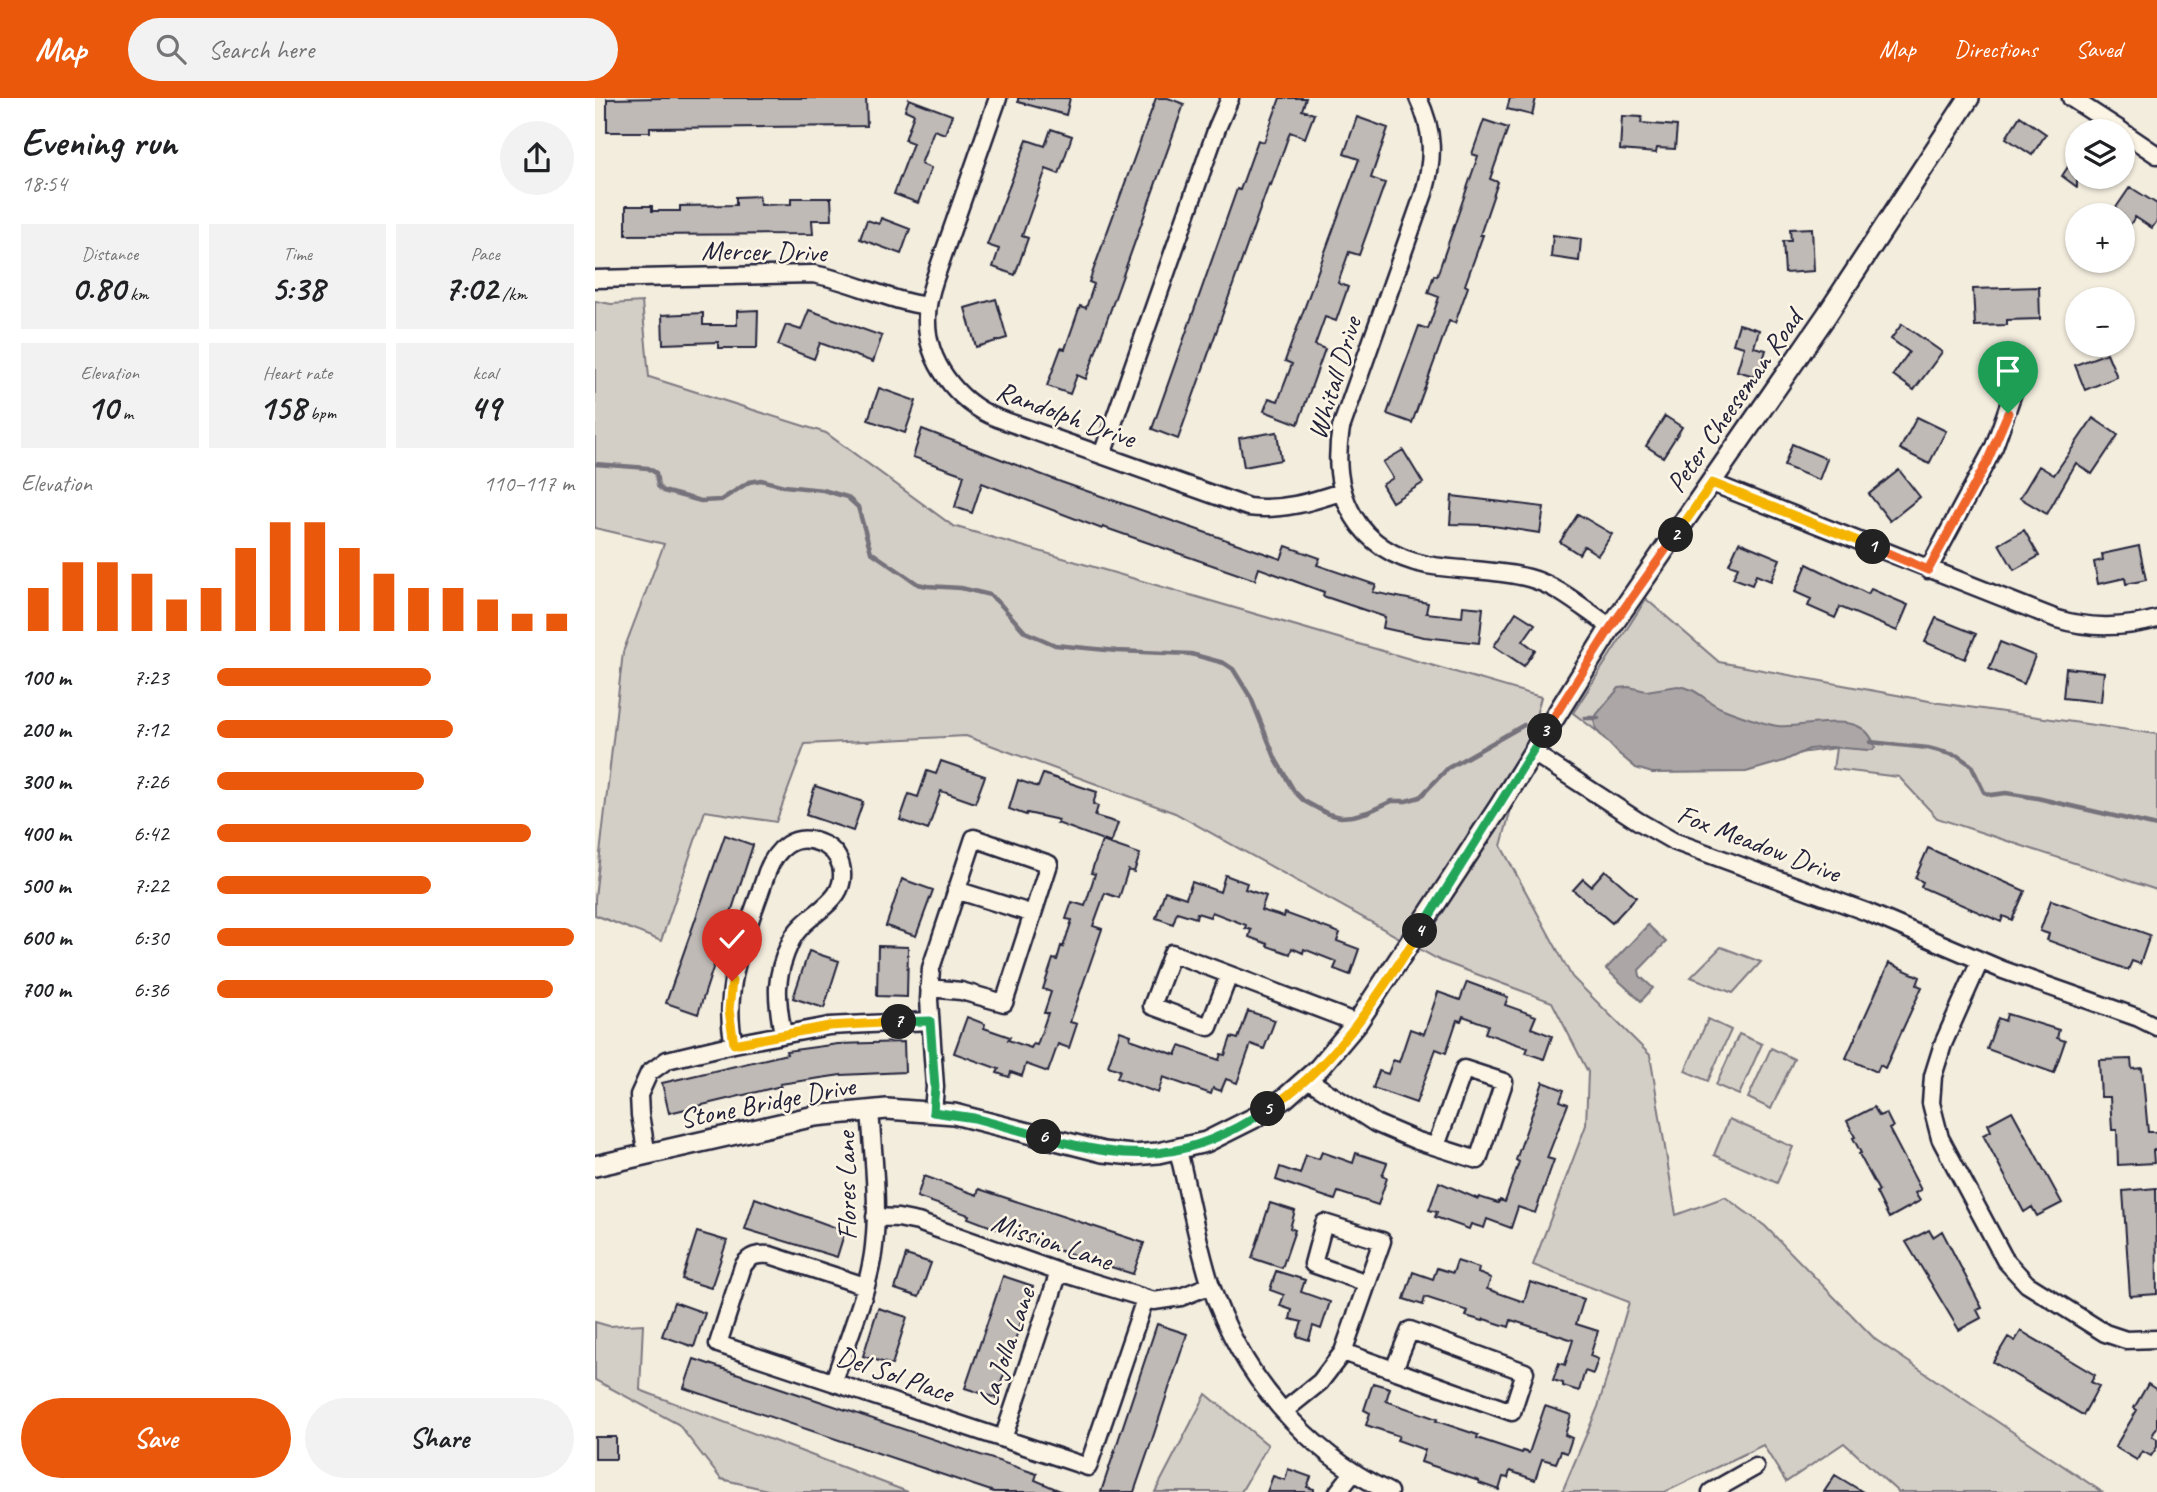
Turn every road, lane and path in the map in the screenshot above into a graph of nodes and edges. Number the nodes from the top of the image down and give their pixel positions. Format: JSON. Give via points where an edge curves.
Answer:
{"nodes":[{"id":1,"x":998,"y":98,"type":"edge"},
{"id":2,"x":1230,"y":98,"type":"edge"},
{"id":3,"x":1418,"y":98,"type":"edge"},
{"id":4,"x":1969,"y":98,"type":"edge"},
{"id":5,"x":2071,"y":98,"type":"edge"},
{"id":6,"x":2102,"y":119,"type":"edge"},
{"id":7,"x":2135,"y":141,"type":"edge"},
{"id":8,"x":2157,"y":155,"type":"edge"},
{"id":9,"x":595,"y":279,"type":"edge"},
{"id":10,"x":928,"y":306,"type":"junction"},
{"id":11,"x":2014,"y":390,"type":"dead end"},
{"id":12,"x":1103,"y":455,"type":"junction"},
{"id":13,"x":1712,"y":483,"type":"junction"},
{"id":14,"x":1341,"y":492,"type":"junction"},
{"id":15,"x":1928,"y":570,"type":"junction"},
{"id":16,"x":2157,"y":619,"type":"edge"},
{"id":17,"x":1611,"y":627,"type":"junction"},
{"id":18,"x":1532,"y":752,"type":"junction"},
{"id":19,"x":1499,"y":807,"type":"joint"},
{"id":20,"x":956,"y":890,"type":"junction"},
{"id":21,"x":1033,"y":914,"type":"junction"},
{"id":22,"x":1980,"y":961,"type":"junction"},
{"id":23,"x":1229,"y":975,"type":"junction"},
{"id":24,"x":929,"y":988,"type":"junction"},
{"id":25,"x":930,"y":1021,"type":"junction"},
{"id":26,"x":1357,"y":1023,"type":"junction"},
{"id":27,"x":2157,"y":1027,"type":"edge"},
{"id":28,"x":783,"y":1034,"type":"junction"},
{"id":29,"x":734,"y":1044,"type":"junction"},
{"id":30,"x":1307,"y":1079,"type":"junction"},
{"id":31,"x":870,"y":1110,"type":"junction"},
{"id":32,"x":933,"y":1112,"type":"junction"},
{"id":33,"x":1436,"y":1146,"type":"junction"},
{"id":34,"x":1178,"y":1150,"type":"junction"},
{"id":35,"x":647,"y":1155,"type":"junction"},
{"id":36,"x":595,"y":1166,"type":"edge"},
{"id":37,"x":875,"y":1217,"type":"junction"},
{"id":38,"x":1059,"y":1272,"type":"junction"},
{"id":39,"x":1367,"y":1283,"type":"junction"},
{"id":40,"x":1211,"y":1284,"type":"junction"},
{"id":41,"x":865,"y":1286,"type":"junction"},
{"id":42,"x":1145,"y":1299,"type":"junction"},
{"id":43,"x":2157,"y":1339,"type":"edge"},
{"id":44,"x":1343,"y":1352,"type":"junction"},
{"id":45,"x":1394,"y":1369,"type":"junction"},
{"id":46,"x":834,"y":1381,"type":"junction"},
{"id":47,"x":1284,"y":1411,"type":"junction"},
{"id":48,"x":1003,"y":1438,"type":"junction"},
{"id":49,"x":1755,"y":1467,"type":"dead end"},
{"id":50,"x":1353,"y":1473,"type":"junction"},
{"id":51,"x":1738,"y":1478,"type":"junction"},
{"id":52,"x":1338,"y":1492,"type":"edge"},
{"id":53,"x":1389,"y":1492,"type":"edge"},
{"id":54,"x":1711,"y":1492,"type":"edge"},
{"id":55,"x":1747,"y":1492,"type":"edge"}],
"edges":[{"from":1,"to":10,"type":"street","name":"Randolph Drive"},
{"from":2,"to":12,"type":"street"},
{"from":3,"to":14,"type":"street","name":"Whitall Drive","via":[[1432,139],[1431,164],[1341,428]]},
{"from":4,"to":13,"type":"street","name":"Peter Cheeseman Road"},
{"from":5,"to":6,"type":"street"},
{"from":7,"to":8,"type":"street"},
{"from":9,"to":10,"type":"street","name":"Mercer Drive","via":[[813,274]]},
{"from":10,"to":12,"type":"street","name":"Randolph Drive","via":[[933,352],[947,379],[968,403]]},
{"from":11,"to":15,"type":"street","via":[[1990,454]]},
{"from":12,"to":14,"type":"street","name":"Randolph Drive","via":[[1248,507],[1291,507]]},
{"from":13,"to":15,"type":"street"},
{"from":13,"to":17,"type":"street","name":"Peter Cheeseman Road"},
{"from":14,"to":17,"type":"street","name":"Whitall Drive","via":[[1359,524],[1395,554],[1427,565],[1531,579]]},
{"from":15,"to":16,"type":"street","via":[[2071,624],[2129,625]]},
{"from":17,"to":18,"type":"street","name":"Peter Cheeseman Road"},
{"from":18,"to":19,"type":"street","name":"Peter Cheeseman Road"},
{"from":18,"to":22,"type":"street","name":"Fox Meadow Drive","via":[[1673,841],[1867,912]]},
{"from":19,"to":26,"type":"street","name":"Stone Bridge Drive"},
{"from":20,"to":21,"type":"street"},
{"from":20,"to":21,"type":"street","via":[[974,838],[1049,864]]},
{"from":20,"to":24,"type":"street","via":[[933,958]]},
{"from":21,"to":24,"type":"street","via":[[1004,1003]]},
{"from":22,"to":27,"type":"street","name":"Fox Meadow Drive"},
{"from":22,"to":43,"type":"street","via":[[1933,1076],[1931,1103],[1940,1138],[2005,1260],[2027,1284],[2105,1333],[2126,1340]]},
{"from":23,"to":23,"type":"street","via":[[1172,953],[1152,1006],[1209,1027]]},
{"from":23,"to":26,"type":"street"},
{"from":24,"to":25,"type":"street"},
{"from":25,"to":28,"type":"street","via":[[829,1026]]},
{"from":25,"to":32,"type":"street"},
{"from":26,"to":30,"type":"street","name":"Stone Bridge Drive"},
{"from":28,"to":29,"type":"street"},
{"from":28,"to":29,"type":"street","via":[[777,989],[789,944],[799,926],[830,903],[841,884],[841,867],[833,851],[806,839],[780,849],[767,872],[730,990]]},
{"from":29,"to":35,"type":"street","via":[[667,1060],[649,1073],[639,1095]]},
{"from":30,"to":33,"type":"street","via":[[1375,1123]]},
{"from":30,"to":34,"type":"street","name":"Stone Bridge Drive","via":[[1254,1118]]},
{"from":31,"to":32,"type":"street","name":"Stone Bridge Drive"},
{"from":31,"to":35,"type":"street","name":"Stone Bridge Drive","via":[[815,1116]]},
{"from":31,"to":37,"type":"street","name":"Flores Lane"},
{"from":32,"to":34,"type":"street","name":"Stone Bridge Drive","via":[[974,1118],[1103,1152],[1133,1155]]},
{"from":33,"to":33,"type":"street","via":[[1478,1160],[1504,1082],[1464,1069]]},
{"from":34,"to":40,"type":"street"},
{"from":35,"to":36,"type":"street","name":"Stone Bridge Drive"},
{"from":37,"to":38,"type":"street","name":"Mission Lane","via":[[918,1222]]},
{"from":37,"to":41,"type":"street","name":"Flores Lane","via":[[873,1258]]},
{"from":38,"to":42,"type":"street","name":"Mission Lane"},
{"from":38,"to":48,"type":"street","name":"La Jolla Lane"},
{"from":39,"to":39,"type":"street","via":[[1383,1241],[1324,1223],[1313,1264]]},
{"from":39,"to":44,"type":"street"},
{"from":40,"to":42,"type":"street","name":"Mission Lane","via":[[1171,1300]]},
{"from":40,"to":47,"type":"street","via":[[1253,1372]]},
{"from":41,"to":46,"type":"street","name":"Flores Lane"},
{"from":41,"to":46,"type":"street","name":"Del Sol Place","via":[[760,1254],[746,1260],[739,1279],[718,1344]]},
{"from":42,"to":48,"type":"street","name":"Del Sol Place","via":[[1088,1467]]},
{"from":44,"to":45,"type":"street"},
{"from":44,"to":47,"type":"street","via":[[1320,1382]]},
{"from":45,"to":45,"type":"street","via":[[1512,1412],[1525,1372],[1410,1330]]},
{"from":46,"to":48,"type":"street","name":"Del Sol Place"},
{"from":47,"to":50,"type":"street"},
{"from":49,"to":51,"type":"street"},
{"from":50,"to":52,"type":"street"},
{"from":50,"to":53,"type":"street"},
{"from":51,"to":54,"type":"street"},
{"from":51,"to":55,"type":"street"}]}
